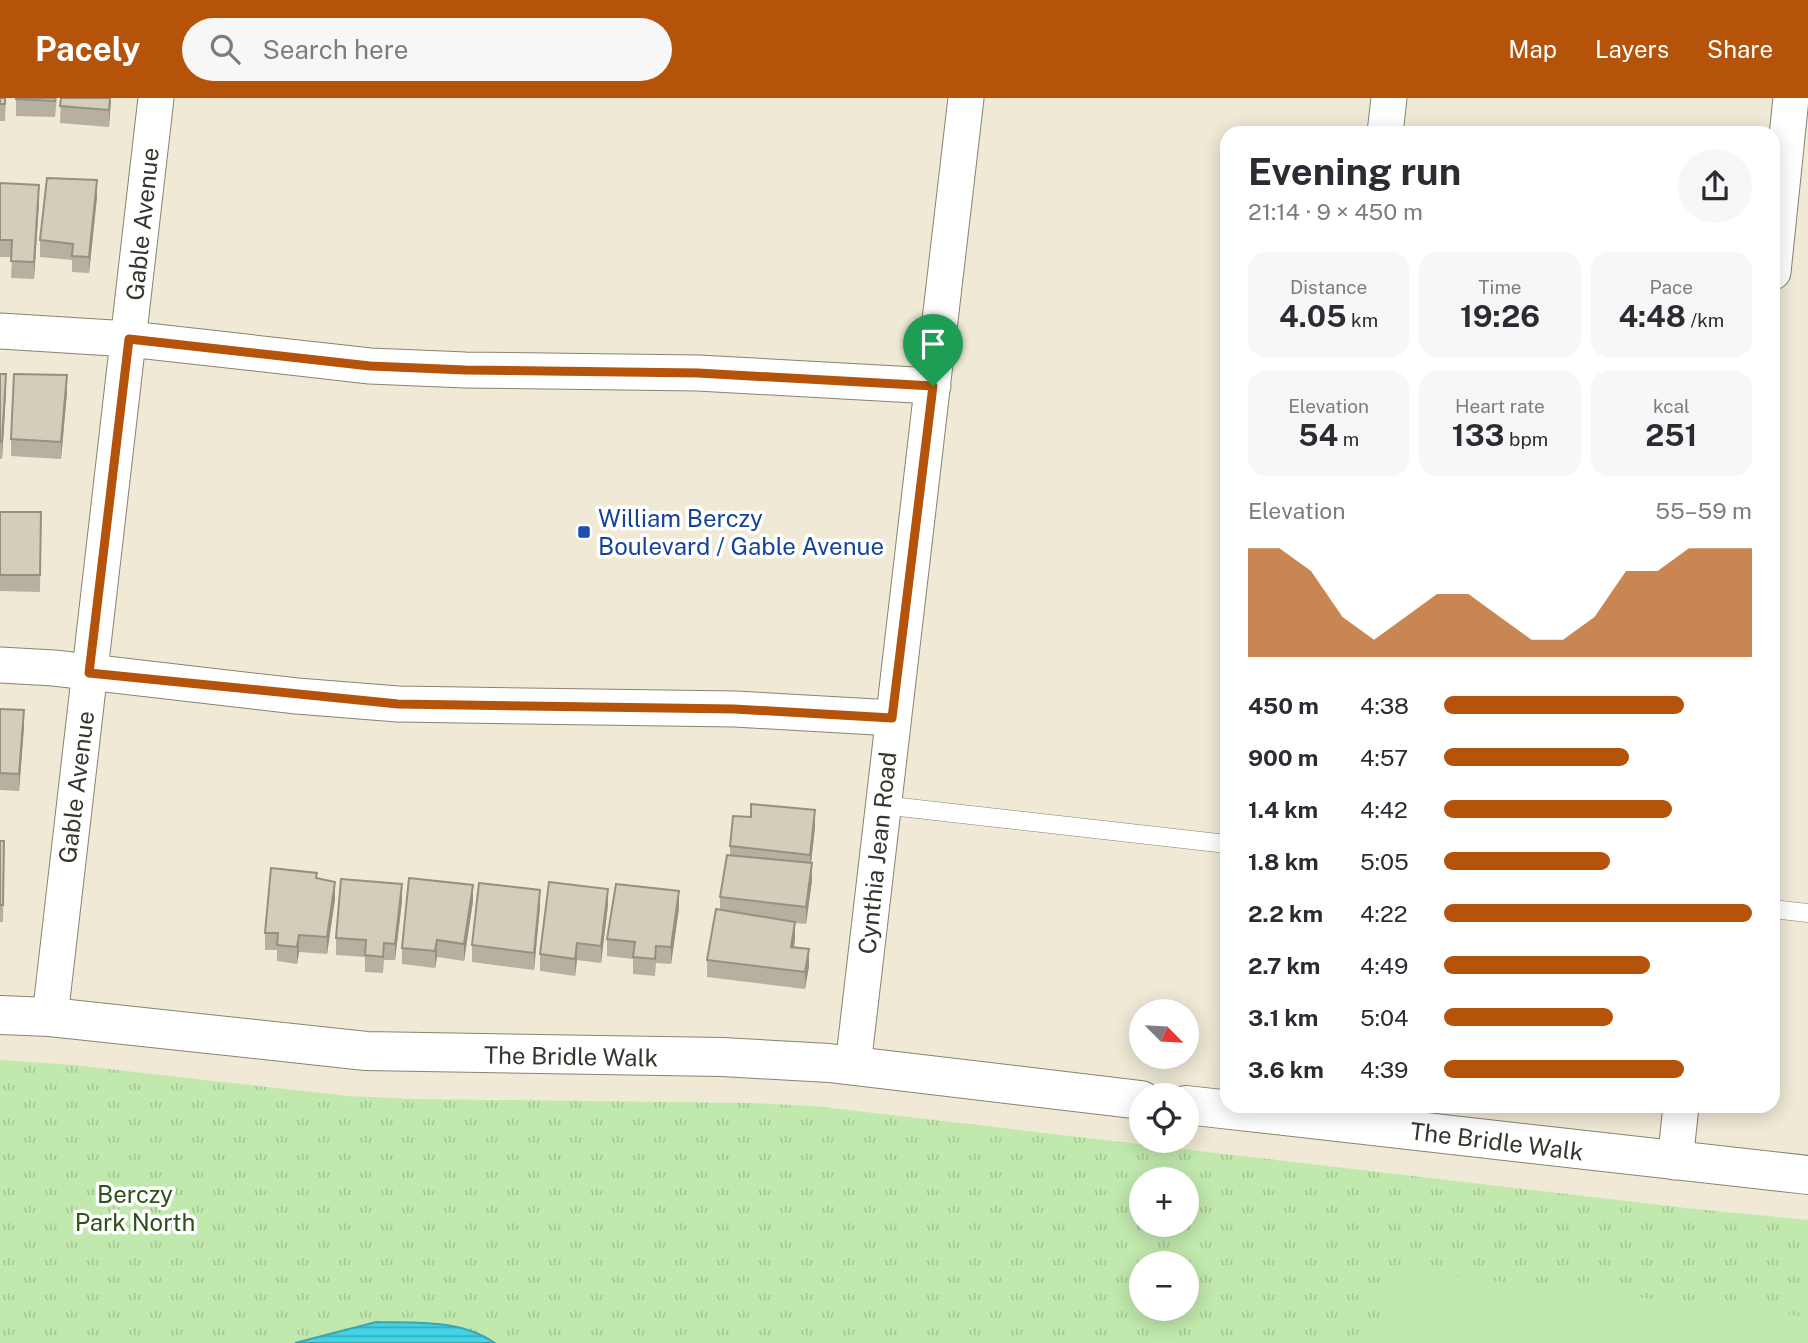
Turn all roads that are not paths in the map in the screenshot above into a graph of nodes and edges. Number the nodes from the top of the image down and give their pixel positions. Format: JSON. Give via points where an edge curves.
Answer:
{"nodes":[{"id":1,"x":156,"y":98,"type":"edge"},
{"id":2,"x":966,"y":98,"type":"edge"},
{"id":3,"x":1389,"y":98,"type":"edge"},
{"id":4,"x":1791,"y":98,"type":"edge"},
{"id":5,"x":1386,"y":126,"type":"edge"},
{"id":6,"x":1780,"y":204,"type":"edge"},
{"id":7,"x":0,"y":331,"type":"edge"},
{"id":8,"x":129,"y":339,"type":"junction"},
{"id":9,"x":933,"y":386,"type":"junction"},
{"id":10,"x":0,"y":665,"type":"edge"},
{"id":11,"x":89,"y":673,"type":"junction"},
{"id":12,"x":892,"y":718,"type":"junction"},
{"id":13,"x":882,"y":805,"type":"junction"},
{"id":14,"x":1220,"y":843,"type":"edge"},
{"id":15,"x":1780,"y":910,"type":"edge"},
{"id":16,"x":1808,"y":913,"type":"edge"},
{"id":17,"x":0,"y":1015,"type":"edge"},
{"id":18,"x":50,"y":1017,"type":"junction"},
{"id":19,"x":853,"y":1066,"type":"junction"},
{"id":20,"x":1129,"y":1099,"type":"edge"},
{"id":21,"x":1199,"y":1106,"type":"edge"},
{"id":22,"x":1220,"y":1107,"type":"edge"},
{"id":23,"x":1294,"y":1113,"type":"edge"},
{"id":24,"x":1680,"y":1113,"type":"edge"},
{"id":25,"x":1675,"y":1162,"type":"junction"},
{"id":26,"x":1808,"y":1175,"type":"edge"}],
"edges":[{"from":1,"to":8,"type":"street","name":"Gable Avenue"},
{"from":2,"to":9,"type":"street","name":"Cynthia Jean Road"},
{"from":3,"to":5,"type":"street"},
{"from":4,"to":6,"type":"street"},
{"from":7,"to":8,"type":"street"},
{"from":8,"to":9,"type":"street","via":[[370,366],[698,373]]},
{"from":8,"to":11,"type":"street","name":"Gable Avenue"},
{"from":9,"to":12,"type":"street","name":"Cynthia Jean Road"},
{"from":10,"to":11,"type":"street"},
{"from":11,"to":12,"type":"street","via":[[398,704],[734,709]]},
{"from":11,"to":18,"type":"street","name":"Gable Avenue"},
{"from":12,"to":13,"type":"street","name":"Cynthia Jean Road"},
{"from":13,"to":14,"type":"lane"},
{"from":13,"to":19,"type":"street","name":"Cynthia Jean Road"},
{"from":15,"to":16,"type":"lane"},
{"from":17,"to":18,"type":"street","name":"The Bridle Walk"},
{"from":18,"to":19,"type":"street","name":"The Bridle Walk","via":[[366,1051],[722,1058]]},
{"from":19,"to":20,"type":"street","name":"The Bridle Walk"},
{"from":21,"to":22,"type":"street","name":"The Bridle Walk"},
{"from":23,"to":25,"type":"street","name":"The Bridle Walk"},
{"from":24,"to":25,"type":"street"},
{"from":25,"to":26,"type":"street","name":"The Bridle Walk"}]}
